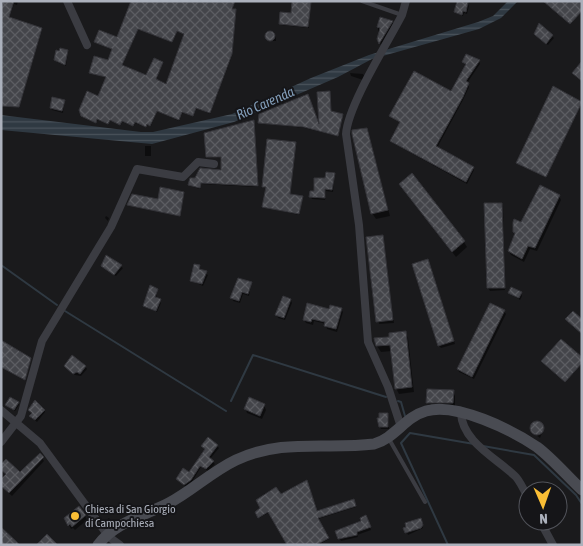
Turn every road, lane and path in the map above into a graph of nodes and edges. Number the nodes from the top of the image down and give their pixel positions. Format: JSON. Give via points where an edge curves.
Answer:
{"nodes":[{"id":1,"x":67,"y":1,"type":"edge"},
{"id":2,"x":362,"y":1,"type":"edge"},
{"id":3,"x":406,"y":1,"type":"edge"},
{"id":4,"x":402,"y":15,"type":"junction"},
{"id":5,"x":87,"y":46,"type":"dead end"},
{"id":6,"x":214,"y":164,"type":"dead end"},
{"id":7,"x":1,"y":410,"type":"edge"},
{"id":8,"x":461,"y":412,"type":"junction"},
{"id":9,"x":18,"y":422,"type":"junction"},
{"id":10,"x":401,"y":427,"type":"junction"},
{"id":11,"x":389,"y":439,"type":"junction"},
{"id":12,"x":1,"y":442,"type":"edge"},
{"id":13,"x":520,"y":481,"type":"edge"},
{"id":14,"x":582,"y":490,"type":"edge"},
{"id":15,"x":424,"y":502,"type":"dead end"},
{"id":16,"x":545,"y":531,"type":"edge"},
{"id":17,"x":107,"y":532,"type":"junction"},
{"id":18,"x":98,"y":545,"type":"edge"},
{"id":19,"x":120,"y":545,"type":"edge"},
{"id":20,"x":553,"y":545,"type":"edge"}],
"edges":[{"from":1,"to":5,"type":"street"},
{"from":2,"to":4,"type":"lane"},
{"from":3,"to":4,"type":"street"},
{"from":4,"to":10,"type":"street","via":[[350,116],[346,134],[360,225],[368,342]]},
{"from":6,"to":9,"type":"street","via":[[198,162],[183,177],[136,169],[112,227],[42,342]]},
{"from":7,"to":9,"type":"street"},
{"from":8,"to":10,"type":"main road","via":[[426,411]]},
{"from":8,"to":13,"type":"street","via":[[467,432]]},
{"from":8,"to":14,"type":"main road","via":[[538,448]]},
{"from":9,"to":12,"type":"street"},
{"from":9,"to":17,"type":"street","via":[[40,443]]},
{"from":10,"to":11,"type":"main road"},
{"from":11,"to":15,"type":"lane"},
{"from":11,"to":17,"type":"main road","via":[[359,446],[290,446],[249,455],[221,468],[169,503]]},
{"from":16,"to":20,"type":"street"},
{"from":17,"to":18,"type":"main road"},
{"from":17,"to":19,"type":"street"}]}
